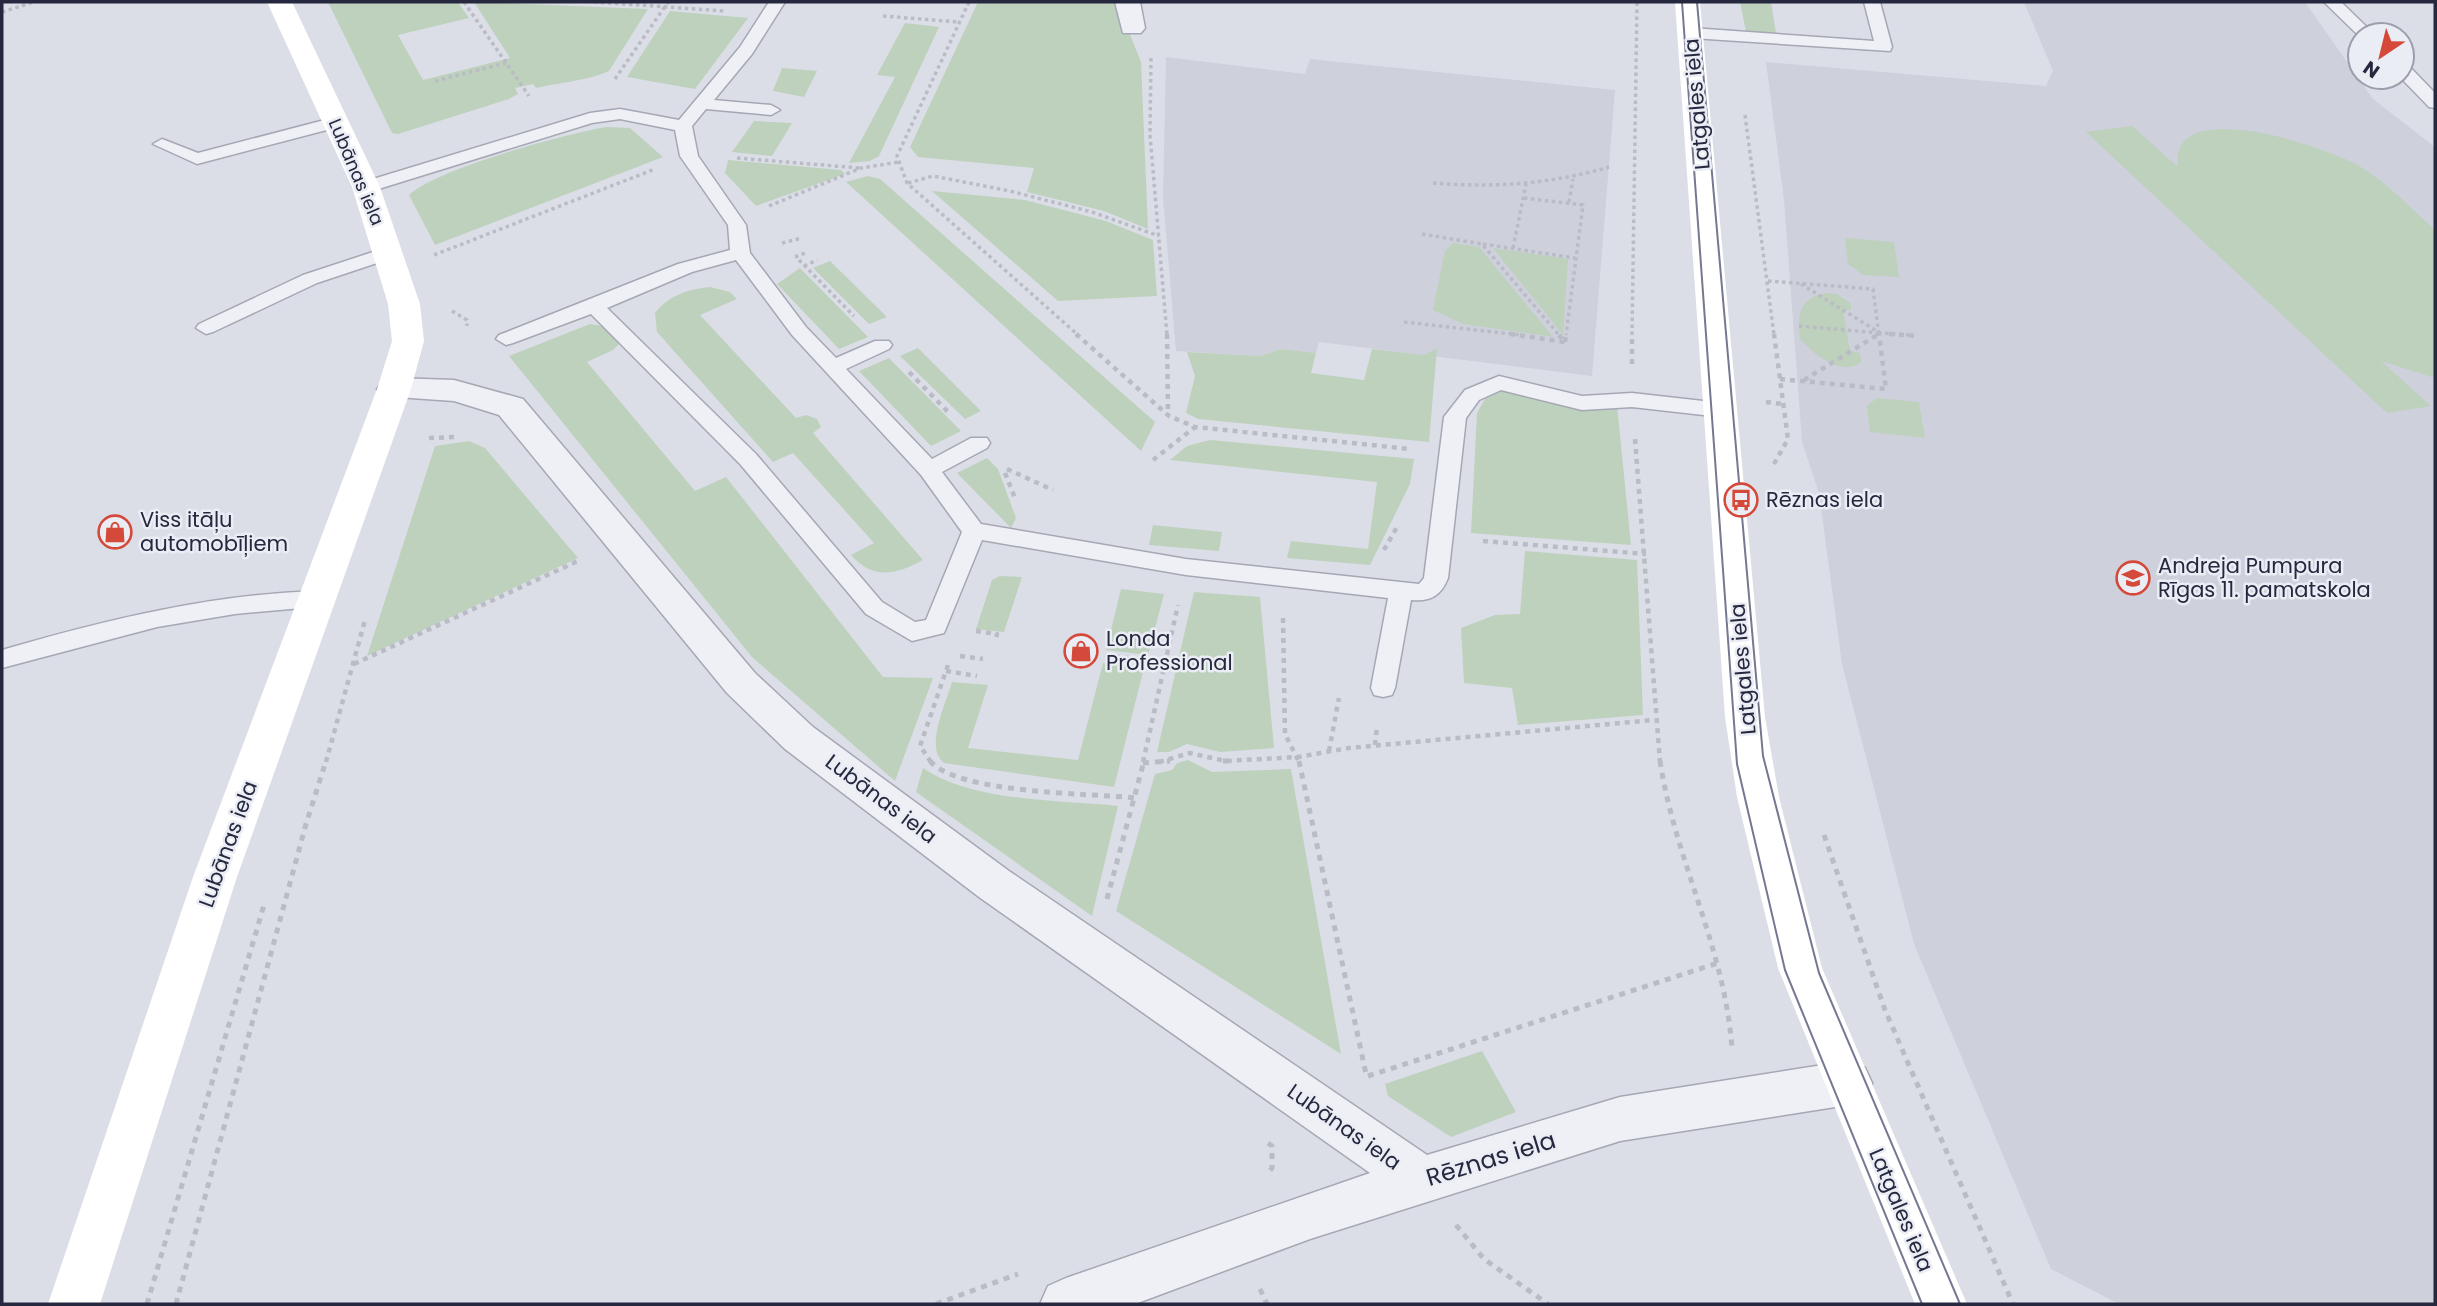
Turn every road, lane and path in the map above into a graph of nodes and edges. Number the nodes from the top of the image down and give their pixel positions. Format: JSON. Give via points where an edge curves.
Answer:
{"nodes":[{"id":1,"x":34,"y":2,"type":"edge"},
{"id":2,"x":279,"y":2,"type":"edge"},
{"id":3,"x":464,"y":2,"type":"edge"},
{"id":4,"x":594,"y":2,"type":"edge"},
{"id":5,"x":668,"y":2,"type":"edge"},
{"id":6,"x":969,"y":2,"type":"edge"},
{"id":7,"x":1128,"y":2,"type":"edge"},
{"id":8,"x":1637,"y":2,"type":"edge"},
{"id":9,"x":1872,"y":2,"type":"edge"},
{"id":10,"x":2332,"y":2,"type":"edge"},
{"id":11,"x":664,"y":6,"type":"junction"},
{"id":12,"x":772,"y":8,"type":"edge"},
{"id":13,"x":2,"y":12,"type":"edge"},
{"id":14,"x":883,"y":16,"type":"dead end"},
{"id":15,"x":1690,"y":17,"type":"edge"},
{"id":16,"x":2352,"y":21,"type":"edge"},
{"id":17,"x":959,"y":22,"type":"junction"},
{"id":18,"x":1132,"y":28,"type":"joint"},
{"id":19,"x":1735,"y":37,"type":"junction"},
{"id":20,"x":506,"y":63,"type":"junction"},
{"id":21,"x":435,"y":81,"type":"dead end"},
{"id":22,"x":2416,"y":83,"type":"edge"},
{"id":23,"x":529,"y":96,"type":"dead end"},
{"id":24,"x":2435,"y":103,"type":"edge"},
{"id":25,"x":703,"y":104,"type":"junction"},
{"id":26,"x":750,"y":108,"type":"junction"},
{"id":27,"x":771,"y":110,"type":"dead end"},
{"id":28,"x":590,"y":118,"type":"junction"},
{"id":29,"x":336,"y":122,"type":"junction"},
{"id":30,"x":683,"y":126,"type":"junction"},
{"id":31,"x":162,"y":144,"type":"dead end"},
{"id":32,"x":689,"y":156,"type":"junction"},
{"id":33,"x":899,"y":162,"type":"junction"},
{"id":34,"x":1609,"y":167,"type":"dead end"},
{"id":35,"x":861,"y":168,"type":"junction"},
{"id":36,"x":1573,"y":179,"type":"junction"},
{"id":37,"x":907,"y":183,"type":"junction"},
{"id":38,"x":1433,"y":183,"type":"dead end"},
{"id":39,"x":1525,"y":184,"type":"junction"},
{"id":40,"x":366,"y":187,"type":"junction"},
{"id":41,"x":1524,"y":198,"type":"junction"},
{"id":42,"x":1569,"y":202,"type":"junction"},
{"id":43,"x":753,"y":213,"type":"junction"},
{"id":44,"x":732,"y":214,"type":"junction"},
{"id":45,"x":1422,"y":234,"type":"dead end"},
{"id":46,"x":1158,"y":236,"type":"junction"},
{"id":47,"x":802,"y":238,"type":"dead end"},
{"id":48,"x":781,"y":243,"type":"junction"},
{"id":49,"x":1482,"y":244,"type":"junction"},
{"id":50,"x":1513,"y":248,"type":"junction"},
{"id":51,"x":808,"y":251,"type":"dead end"},
{"id":52,"x":388,"y":253,"type":"junction"},
{"id":53,"x":740,"y":253,"type":"junction"},
{"id":54,"x":430,"y":257,"type":"dead end"},
{"id":55,"x":795,"y":257,"type":"junction"},
{"id":56,"x":1575,"y":258,"type":"junction"},
{"id":57,"x":817,"y":261,"type":"dead end"},
{"id":58,"x":804,"y":266,"type":"junction"},
{"id":59,"x":1768,"y":281,"type":"junction"},
{"id":60,"x":1801,"y":283,"type":"junction"},
{"id":61,"x":594,"y":306,"type":"junction"},
{"id":62,"x":1404,"y":322,"type":"dead end"},
{"id":63,"x":1799,"y":326,"type":"dead end"},
{"id":64,"x":206,"y":328,"type":"dead end"},
{"id":65,"x":1880,"y":334,"type":"junction"},
{"id":66,"x":1919,"y":336,"type":"dead end"},
{"id":67,"x":506,"y":340,"type":"dead end"},
{"id":68,"x":1565,"y":342,"type":"junction"},
{"id":69,"x":882,"y":345,"type":"junction"},
{"id":70,"x":833,"y":367,"type":"junction"},
{"id":71,"x":1780,"y":379,"type":"junction"},
{"id":72,"x":1803,"y":381,"type":"junction"},
{"id":73,"x":394,"y":389,"type":"junction"},
{"id":74,"x":1632,"y":400,"type":"junction"},
{"id":75,"x":1721,"y":410,"type":"junction"},
{"id":76,"x":1168,"y":416,"type":"junction"},
{"id":77,"x":1195,"y":427,"type":"junction"},
{"id":78,"x":464,"y":437,"type":"dead end"},
{"id":79,"x":979,"y":443,"type":"joint"},
{"id":80,"x":424,"y":451,"type":"dead end"},
{"id":81,"x":1450,"y":454,"type":"junction"},
{"id":82,"x":1153,"y":460,"type":"dead end"},
{"id":83,"x":929,"y":470,"type":"junction"},
{"id":84,"x":1770,"y":471,"type":"dead end"},
{"id":85,"x":1053,"y":490,"type":"dead end"},
{"id":86,"x":1016,"y":500,"type":"dead end"},
{"id":87,"x":974,"y":531,"type":"junction"},
{"id":88,"x":1441,"y":537,"type":"junction"},
{"id":89,"x":1646,"y":554,"type":"junction"},
{"id":90,"x":568,"y":566,"type":"dead end"},
{"id":91,"x":1186,"y":567,"type":"junction"},
{"id":92,"x":1282,"y":579,"type":"junction"},
{"id":93,"x":1401,"y":591,"type":"junction"},
{"id":94,"x":316,"y":600,"type":"junction"},
{"id":95,"x":366,"y":615,"type":"dead end"},
{"id":96,"x":1105,"y":655,"type":"dead end"},
{"id":97,"x":2,"y":659,"type":"edge"},
{"id":98,"x":983,"y":659,"type":"dead end"},
{"id":99,"x":1167,"y":663,"type":"junction"},
{"id":100,"x":354,"y":664,"type":"junction"},
{"id":101,"x":946,"y":671,"type":"junction"},
{"id":102,"x":977,"y":676,"type":"dead end"},
{"id":103,"x":1383,"y":688,"type":"dead end"},
{"id":104,"x":1653,"y":720,"type":"junction"},
{"id":105,"x":1298,"y":757,"type":"junction"},
{"id":106,"x":1143,"y":763,"type":"junction"},
{"id":107,"x":1822,"y":828,"type":"dead end"},
{"id":108,"x":1718,"y":963,"type":"junction"},
{"id":109,"x":1367,"y":1076,"type":"junction"},
{"id":110,"x":1848,"y":1083,"type":"junction"},
{"id":111,"x":1369,"y":1086,"type":"dead end"},
{"id":112,"x":1734,"y":1102,"type":"junction"},
{"id":113,"x":1262,"y":1138,"type":"dead end"},
{"id":114,"x":1265,"y":1176,"type":"dead end"},
{"id":115,"x":1421,"y":1180,"type":"junction"},
{"id":116,"x":1026,"y":1270,"type":"dead end"},
{"id":117,"x":74,"y":1304,"type":"edge"},
{"id":118,"x":176,"y":1304,"type":"edge"},
{"id":119,"x":936,"y":1304,"type":"edge"},
{"id":120,"x":1066,"y":1304,"type":"edge"},
{"id":121,"x":1548,"y":1304,"type":"edge"},
{"id":122,"x":1941,"y":1304,"type":"edge"},
{"id":123,"x":2013,"y":1304,"type":"edge"}],
"edges":[{"from":1,"to":13,"type":"path"},
{"from":2,"to":29,"type":"street","name":"Lubānas iela"},
{"from":3,"to":20,"type":"path"},
{"from":4,"to":11,"type":"path"},
{"from":5,"to":11,"type":"path"},
{"from":6,"to":17,"type":"path"},
{"from":7,"to":18,"type":"street"},
{"from":8,"to":74,"type":"path"},
{"from":9,"to":19,"type":"lane","via":[[1884,47]]},
{"from":10,"to":16,"type":"lane"},
{"from":11,"to":12,"type":"path"},
{"from":11,"to":28,"type":"path"},
{"from":12,"to":25,"type":"lane"},
{"from":14,"to":17,"type":"path"},
{"from":15,"to":19,"type":"lane"},
{"from":15,"to":75,"type":"street","name":"Latgales iela"},
{"from":17,"to":33,"type":"path","via":[[897,156]]},
{"from":18,"to":46,"type":"path","via":[[1152,60],[1150,135]]},
{"from":19,"to":59,"type":"path"},
{"from":20,"to":21,"type":"path"},
{"from":20,"to":23,"type":"path"},
{"from":22,"to":24,"type":"lane"},
{"from":25,"to":26,"type":"lane"},
{"from":25,"to":30,"type":"lane"},
{"from":26,"to":27,"type":"lane"},
{"from":26,"to":35,"type":"path","via":[[722,157]]},
{"from":28,"to":30,"type":"lane","via":[[620,114]]},
{"from":28,"to":40,"type":"lane"},
{"from":29,"to":31,"type":"lane","via":[[198,159]]},
{"from":29,"to":40,"type":"street","name":"Lubānas iela"},
{"from":30,"to":32,"type":"lane"},
{"from":32,"to":44,"type":"lane"},
{"from":32,"to":54,"type":"path"},
{"from":33,"to":35,"type":"path"},
{"from":33,"to":37,"type":"path"},
{"from":34,"to":36,"type":"path"},
{"from":35,"to":43,"type":"path"},
{"from":36,"to":39,"type":"path"},
{"from":36,"to":42,"type":"path"},
{"from":37,"to":46,"type":"path","via":[[933,176],[1010,191],[1092,212]]},
{"from":37,"to":76,"type":"path"},
{"from":38,"to":39,"type":"path"},
{"from":39,"to":41,"type":"path"},
{"from":40,"to":52,"type":"street","name":"Lubānas iela"},
{"from":41,"to":42,"type":"path"},
{"from":41,"to":50,"type":"path"},
{"from":42,"to":56,"type":"path","via":[[1583,205]]},
{"from":43,"to":44,"type":"path"},
{"from":43,"to":48,"type":"path"},
{"from":44,"to":53,"type":"lane"},
{"from":45,"to":49,"type":"path"},
{"from":46,"to":76,"type":"path","via":[[1168,351]]},
{"from":47,"to":48,"type":"path"},
{"from":48,"to":55,"type":"path"},
{"from":49,"to":50,"type":"path"},
{"from":49,"to":68,"type":"path"},
{"from":50,"to":56,"type":"path"},
{"from":51,"to":55,"type":"path"},
{"from":52,"to":64,"type":"lane","via":[[310,279]]},
{"from":52,"to":73,"type":"street","name":"Lubānas iela","via":[[404,303],[408,341]]},
{"from":53,"to":61,"type":"lane","via":[[685,268]]},
{"from":53,"to":70,"type":"lane","via":[[799,331]]},
{"from":55,"to":58,"type":"path"},
{"from":56,"to":68,"type":"path"},
{"from":57,"to":58,"type":"path"},
{"from":58,"to":69,"type":"path"},
{"from":59,"to":60,"type":"path"},
{"from":59,"to":71,"type":"path"},
{"from":60,"to":65,"type":"path"},
{"from":60,"to":65,"type":"path","via":[[1873,289]]},
{"from":61,"to":67,"type":"lane"},
{"from":61,"to":87,"type":"lane","via":[[748,460],[874,608],[912,632],[935,627]]},
{"from":62,"to":68,"type":"path"},
{"from":63,"to":65,"type":"path"},
{"from":65,"to":66,"type":"path"},
{"from":65,"to":72,"type":"path"},
{"from":65,"to":72,"type":"path","via":[[1886,388]]},
{"from":69,"to":70,"type":"lane"},
{"from":69,"to":79,"type":"path"},
{"from":70,"to":83,"type":"lane"},
{"from":71,"to":72,"type":"path"},
{"from":71,"to":84,"type":"path","via":[[1788,439]]},
{"from":73,"to":94,"type":"street","name":"Lubānas iela"},
{"from":73,"to":115,"type":"street","name":"Lubānas iela","via":[[454,388],[511,407],[741,683],[799,738],[993,884]]},
{"from":74,"to":75,"type":"lane"},
{"from":74,"to":81,"type":"lane","via":[[1582,403],[1499,383],[1472,394],[1455,417]]},
{"from":74,"to":89,"type":"path"},
{"from":75,"to":110,"type":"street","name":"Latgales iela","via":[[1745,718],[1758,797],[1800,968]]},
{"from":76,"to":77,"type":"path"},
{"from":77,"to":81,"type":"path"},
{"from":77,"to":82,"type":"path"},
{"from":78,"to":80,"type":"path","via":[[429,438]]},
{"from":79,"to":83,"type":"lane"},
{"from":81,"to":88,"type":"lane"},
{"from":83,"to":87,"type":"lane"},
{"from":85,"to":86,"type":"path","via":[[1003,467]]},
{"from":87,"to":91,"type":"lane"},
{"from":88,"to":89,"type":"path"},
{"from":88,"to":93,"type":"lane","via":[[1433,586],[1423,593]]},
{"from":89,"to":104,"type":"path"},
{"from":90,"to":100,"type":"path"},
{"from":91,"to":92,"type":"lane"},
{"from":91,"to":99,"type":"path"},
{"from":92,"to":93,"type":"lane"},
{"from":92,"to":105,"type":"path","via":[[1285,734]]},
{"from":93,"to":103,"type":"lane"},
{"from":94,"to":97,"type":"lane","via":[[206,607],[131,622]]},
{"from":94,"to":117,"type":"street","name":"Lubānas iela","via":[[215,877]]},
{"from":95,"to":100,"type":"path"},
{"from":96,"to":99,"type":"path"},
{"from":98,"to":101,"type":"path","via":[[952,655]]},
{"from":99,"to":106,"type":"path"},
{"from":100,"to":118,"type":"path"},
{"from":101,"to":102,"type":"path"},
{"from":101,"to":106,"type":"path","via":[[920,746],[930,762],[945,772],[1002,785],[1135,798]]},
{"from":104,"to":105,"type":"path","via":[[1362,746]]},
{"from":104,"to":108,"type":"path","via":[[1668,804]]},
{"from":105,"to":106,"type":"path","via":[[1225,761],[1190,753],[1166,762]]},
{"from":105,"to":109,"type":"path"},
{"from":107,"to":123,"type":"path","via":[[1885,1010]]},
{"from":108,"to":109,"type":"path"},
{"from":108,"to":112,"type":"path","via":[[1732,1020]]},
{"from":109,"to":111,"type":"path"},
{"from":110,"to":112,"type":"street","name":"Rēznas iela"},
{"from":110,"to":122,"type":"street","name":"Latgales iela"},
{"from":112,"to":115,"type":"street","name":"Rēznas iela","via":[[1620,1119]]},
{"from":113,"to":114,"type":"path","via":[[1272,1146],[1272,1168]]},
{"from":115,"to":120,"type":"street","name":"Rēznas iela","via":[[1310,1215]]},
{"from":115,"to":121,"type":"path","via":[[1484,1259]]},
{"from":116,"to":119,"type":"path"}]}
